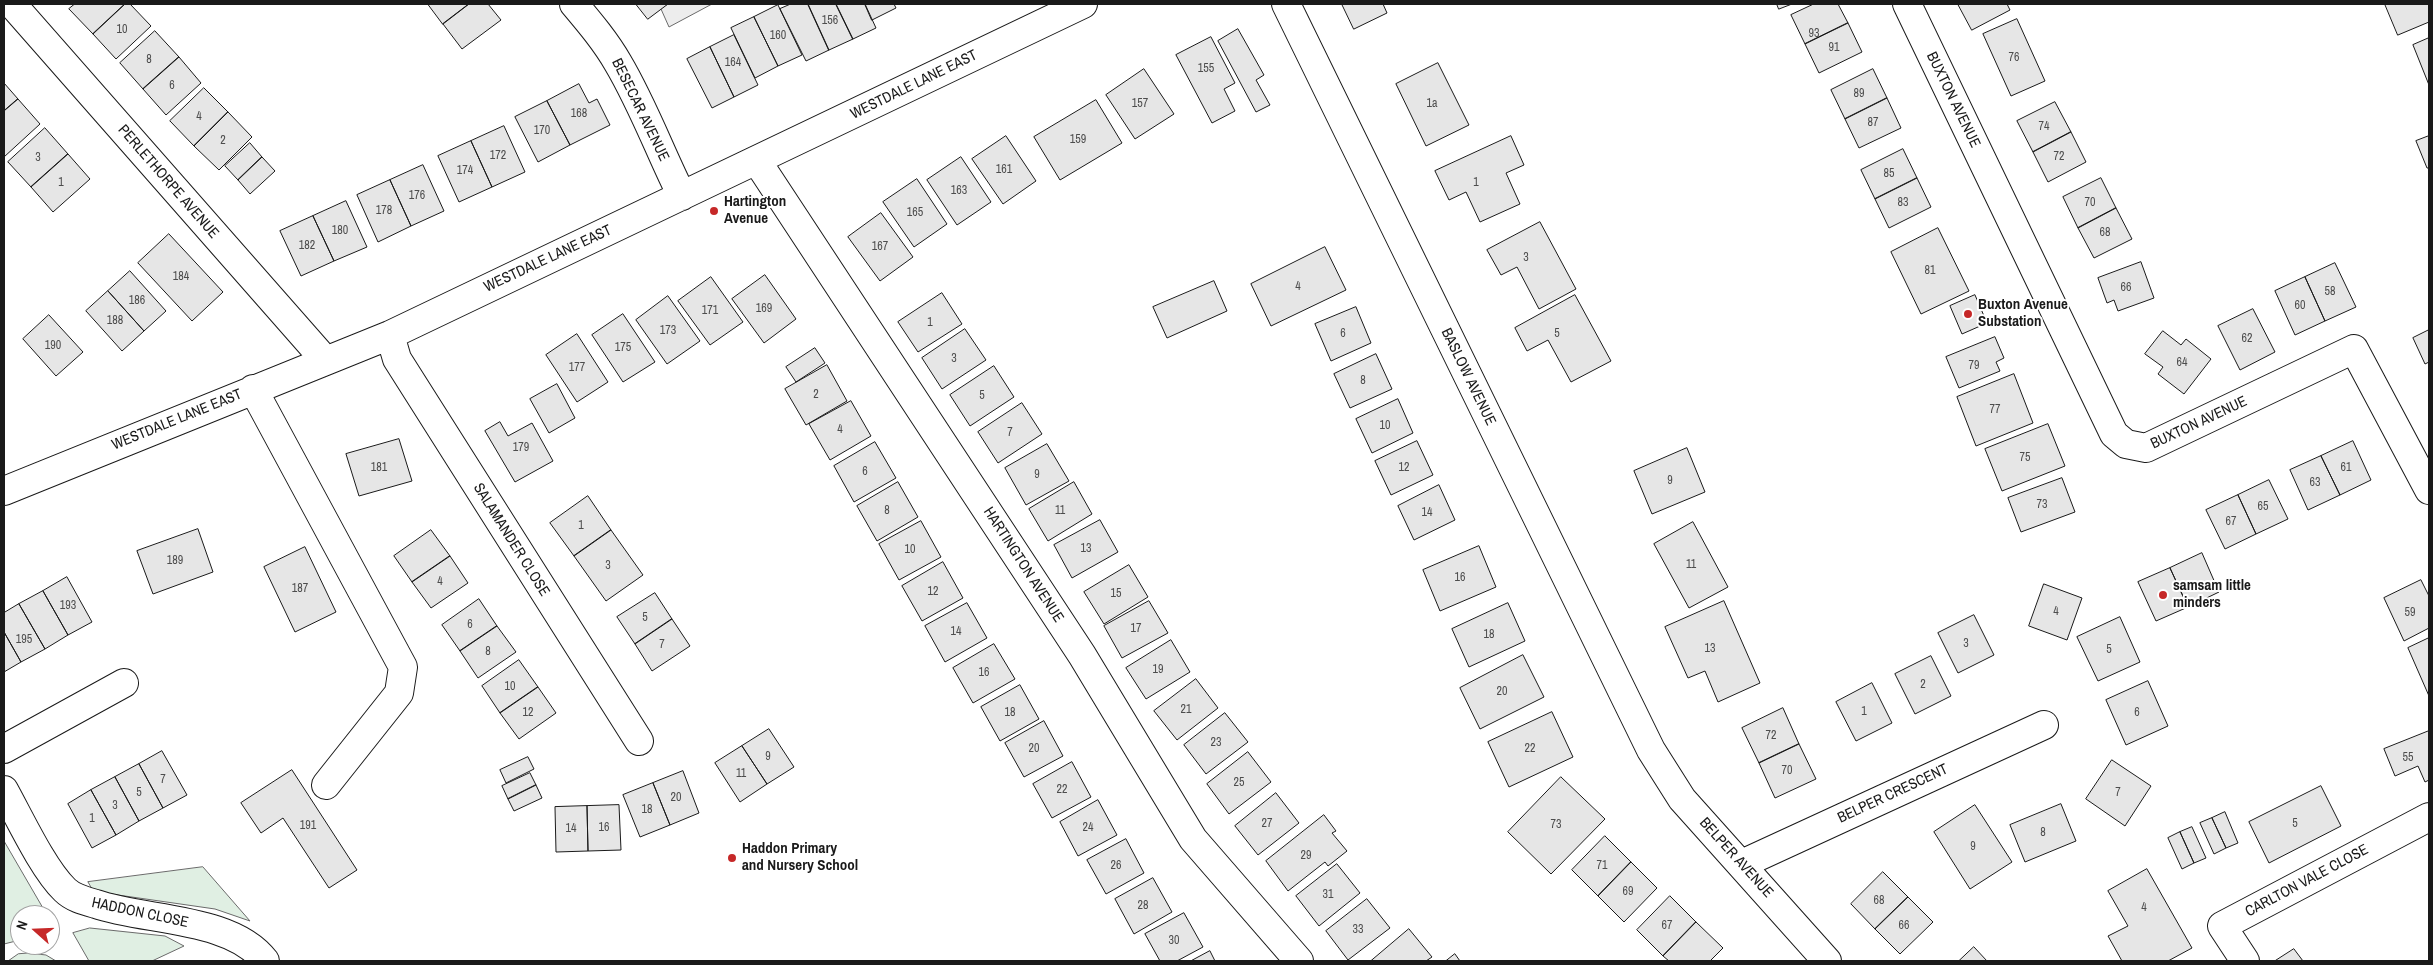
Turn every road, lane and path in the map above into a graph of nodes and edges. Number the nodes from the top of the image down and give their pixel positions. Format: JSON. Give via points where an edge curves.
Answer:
{"nodes":[{"id":1,"x":12,"y":4,"type":"edge"},
{"id":2,"x":574,"y":4,"type":"edge"},
{"id":3,"x":1286,"y":4,"type":"edge"},
{"id":4,"x":1907,"y":4,"type":"edge"},
{"id":5,"x":1072,"y":6,"type":"edge"},
{"id":6,"x":757,"y":161,"type":"junction"},
{"id":7,"x":682,"y":196,"type":"junction"},
{"id":8,"x":390,"y":335,"type":"junction"},
{"id":9,"x":325,"y":360,"type":"junction"},
{"id":10,"x":253,"y":389,"type":"junction"},
{"id":11,"x":2429,"y":490,"type":"edge"},
{"id":12,"x":4,"y":491,"type":"edge"},
{"id":13,"x":124,"y":683,"type":"dead end"},
{"id":14,"x":2044,"y":725,"type":"dead end"},
{"id":15,"x":640,"y":741,"type":"dead end"},
{"id":16,"x":4,"y":749,"type":"edge"},
{"id":17,"x":1650,"y":750,"type":"joint"},
{"id":18,"x":326,"y":785,"type":"dead end"},
{"id":19,"x":5,"y":796,"type":"edge"},
{"id":20,"x":2429,"y":816,"type":"edge"},
{"id":21,"x":1742,"y":864,"type":"junction"},
{"id":22,"x":265,"y":961,"type":"edge"},
{"id":23,"x":1299,"y":961,"type":"edge"},
{"id":24,"x":1826,"y":961,"type":"edge"},
{"id":25,"x":2245,"y":961,"type":"edge"}],
"edges":[{"from":1,"to":9,"type":"street","name":"PERLETHORPE AVENUE"},
{"from":2,"to":7,"type":"street","name":"BESECAR AVENUE","via":[[618,63]]},
{"from":3,"to":17,"type":"street","name":"BASLOW AVENUE"},
{"from":4,"to":11,"type":"street","name":"BUXTON AVENUE","via":[[2114,434],[2126,444],[2146,448],[2354,349]]},
{"from":5,"to":6,"type":"street","name":"WESTDALE LANE EAST"},
{"from":6,"to":7,"type":"street","name":"WESTDALE LANE EAST"},
{"from":6,"to":23,"type":"street","name":"HARTINGTON AVENUE","via":[[1082,656],[1193,840]]},
{"from":7,"to":8,"type":"street","name":"WESTDALE LANE EAST"},
{"from":8,"to":9,"type":"street","name":"WESTDALE LANE EAST"},
{"from":8,"to":15,"type":"street","name":"SALAMANDER CLOSE","via":[[397,359]]},
{"from":9,"to":10,"type":"street","name":"WESTDALE LANE EAST"},
{"from":10,"to":12,"type":"street","name":"WESTDALE LANE EAST"},
{"from":10,"to":18,"type":"street","via":[[403,667],[398,693]]},
{"from":13,"to":16,"type":"street"},
{"from":14,"to":21,"type":"street","name":"BELPER CRESCENT"},
{"from":17,"to":21,"type":"street","name":"BELPER AVENUE","via":[[1682,799]]},
{"from":19,"to":22,"type":"street","name":"HADDON CLOSE","via":[[50,871],[65,891],[76,898],[113,910],[183,921],[239,938]]},
{"from":20,"to":25,"type":"street","name":"CARLTON VALE CLOSE","via":[[2222,926]]},
{"from":21,"to":24,"type":"street","name":"BELPER AVENUE"}]}
